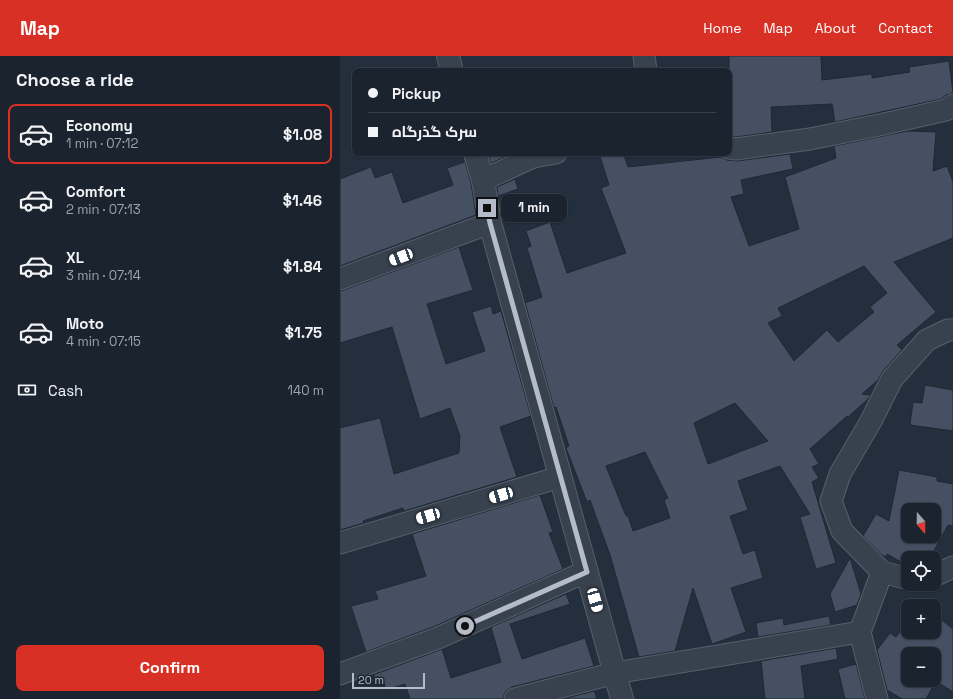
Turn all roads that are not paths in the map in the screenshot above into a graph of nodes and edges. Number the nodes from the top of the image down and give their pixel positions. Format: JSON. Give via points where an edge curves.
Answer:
{"nodes":[{"id":1,"x":448,"y":56,"type":"edge"},
{"id":2,"x":644,"y":56,"type":"edge"},
{"id":3,"x":451,"y":68,"type":"edge"},
{"id":4,"x":646,"y":68,"type":"edge"},
{"id":5,"x":951,"y":112,"type":"edge"},
{"id":6,"x":732,"y":148,"type":"edge"},
{"id":7,"x":476,"y":156,"type":"edge"},
{"id":8,"x":539,"y":156,"type":"edge"},
{"id":9,"x":483,"y":180,"type":"junction"},
{"id":10,"x":490,"y":223,"type":"junction"},
{"id":11,"x":340,"y":280,"type":"edge"},
{"id":12,"x":953,"y":330,"type":"edge"},
{"id":13,"x":560,"y":477,"type":"junction"},
{"id":14,"x":340,"y":542,"type":"edge"},
{"id":15,"x":953,"y":567,"type":"edge"},
{"id":16,"x":587,"y":572,"type":"junction"},
{"id":17,"x":882,"y":572,"type":"junction"},
{"id":18,"x":941,"y":573,"type":"edge"},
{"id":19,"x":901,"y":577,"type":"edge"},
{"id":20,"x":860,"y":632,"type":"junction"},
{"id":21,"x":615,"y":673,"type":"junction"},
{"id":22,"x":340,"y":674,"type":"edge"},
{"id":23,"x":515,"y":699,"type":"edge"},
{"id":24,"x":622,"y":699,"type":"edge"},
{"id":25,"x":877,"y":699,"type":"edge"}],
"edges":[{"from":1,"to":3,"type":"street"},
{"from":2,"to":4,"type":"street"},
{"from":5,"to":6,"type":"street","via":[[810,139]]},
{"from":7,"to":9,"type":"street"},
{"from":8,"to":9,"type":"street"},
{"from":9,"to":10,"type":"street"},
{"from":10,"to":11,"type":"street"},
{"from":10,"to":13,"type":"street"},
{"from":12,"to":17,"type":"street","via":[[927,340],[892,379],[840,474],[831,501],[842,531]]},
{"from":13,"to":14,"type":"street"},
{"from":13,"to":16,"type":"street"},
{"from":15,"to":18,"type":"street"},
{"from":16,"to":21,"type":"street"},
{"from":16,"to":22,"type":"street","via":[[438,638]]},
{"from":17,"to":19,"type":"street"},
{"from":17,"to":20,"type":"street"},
{"from":20,"to":21,"type":"street"},
{"from":20,"to":25,"type":"street"},
{"from":21,"to":23,"type":"street"},
{"from":21,"to":24,"type":"street"}]}
